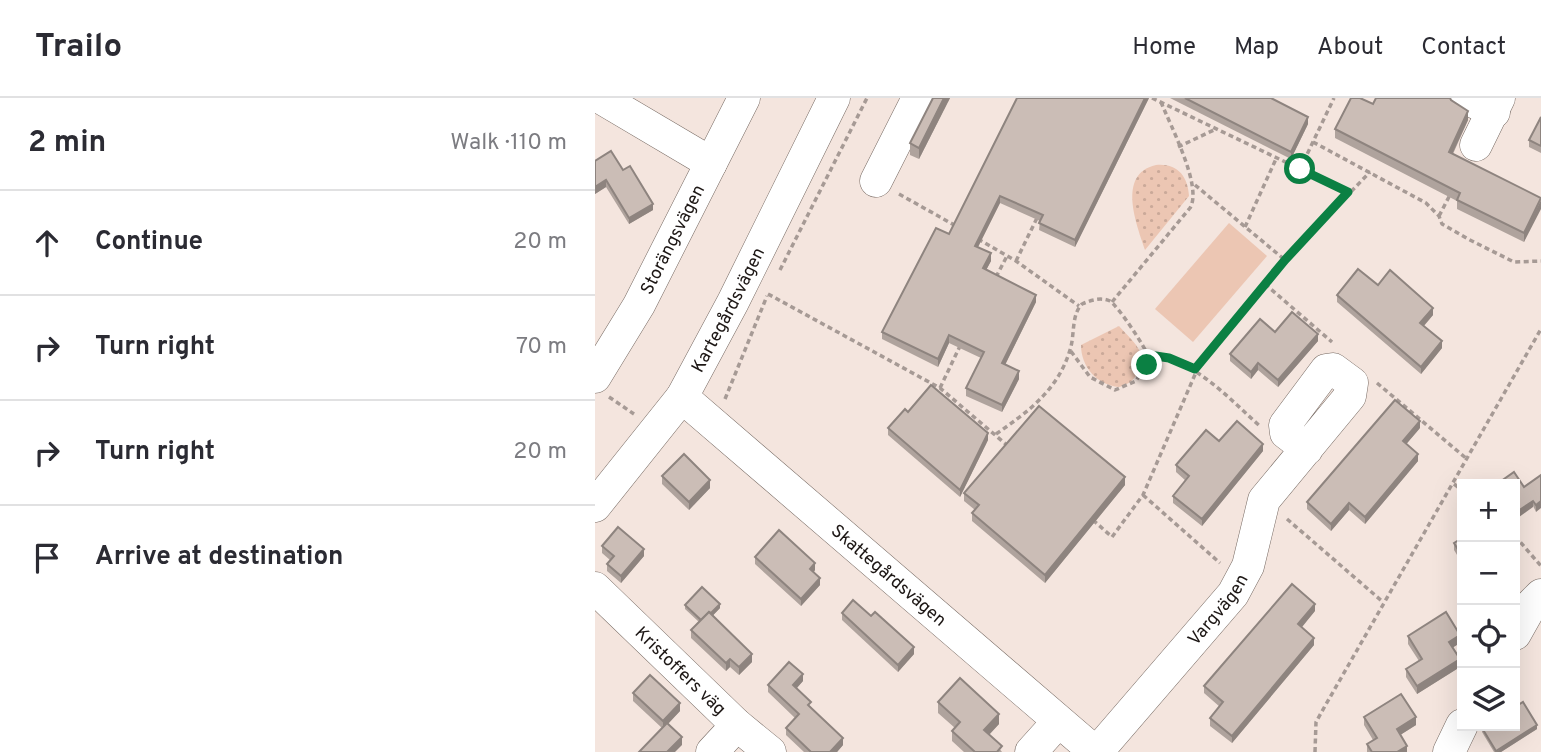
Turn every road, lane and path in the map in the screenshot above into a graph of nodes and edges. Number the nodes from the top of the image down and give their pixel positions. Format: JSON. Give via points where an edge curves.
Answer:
{"nodes":[{"id":1,"x":601,"y":98,"type":"edge"},
{"id":2,"x":744,"y":98,"type":"edge"},
{"id":3,"x":867,"y":98,"type":"edge"},
{"id":4,"x":918,"y":98,"type":"edge"},
{"id":5,"x":1153,"y":98,"type":"edge"},
{"id":6,"x":1334,"y":98,"type":"edge"},
{"id":7,"x":830,"y":99,"type":"edge"},
{"id":8,"x":1161,"y":102,"type":"junction"},
{"id":9,"x":1486,"y":102,"type":"edge"},
{"id":10,"x":1216,"y":129,"type":"junction"},
{"id":11,"x":1313,"y":142,"type":"junction"},
{"id":12,"x":1476,"y":145,"type":"dead end"},
{"id":13,"x":1178,"y":147,"type":"junction"},
{"id":14,"x":1277,"y":158,"type":"junction"},
{"id":15,"x":711,"y":163,"type":"junction"},
{"id":16,"x":1300,"y":169,"type":"junction"},
{"id":17,"x":1370,"y":172,"type":"junction"},
{"id":18,"x":876,"y":181,"type":"joint"},
{"id":19,"x":1193,"y":184,"type":"junction"},
{"id":20,"x":1348,"y":192,"type":"junction"},
{"id":21,"x":1451,"y":192,"type":"edge"},
{"id":22,"x":1043,"y":207,"type":"edge"},
{"id":23,"x":1439,"y":216,"type":"junction"},
{"id":24,"x":1245,"y":227,"type":"junction"},
{"id":25,"x":960,"y":228,"type":"edge"},
{"id":26,"x":972,"y":235,"type":"edge"},
{"id":27,"x":1007,"y":255,"type":"junction"},
{"id":28,"x":1285,"y":260,"type":"junction"},
{"id":29,"x":1016,"y":261,"type":"junction"},
{"id":30,"x":1541,"y":261,"type":"edge"},
{"id":31,"x":777,"y":277,"type":"dead end"},
{"id":32,"x":995,"y":278,"type":"edge"},
{"id":33,"x":771,"y":289,"type":"dead end"},
{"id":34,"x":768,"y":294,"type":"junction"},
{"id":35,"x":1112,"y":302,"type":"junction"},
{"id":36,"x":1079,"y":306,"type":"junction"},
{"id":37,"x":1541,"y":329,"type":"edge"},
{"id":38,"x":965,"y":336,"type":"edge"},
{"id":39,"x":1070,"y":350,"type":"junction"},
{"id":40,"x":1149,"y":355,"type":"junction"},
{"id":41,"x":1195,"y":369,"type":"junction"},
{"id":42,"x":595,"y":377,"type":"edge"},
{"id":43,"x":940,"y":388,"type":"junction"},
{"id":44,"x":682,"y":397,"type":"junction"},
{"id":45,"x":711,"y":421,"type":"junction"},
{"id":46,"x":1266,"y":431,"type":"dead end"},
{"id":47,"x":995,"y":435,"type":"junction"},
{"id":48,"x":1307,"y":449,"type":"dead end"},
{"id":49,"x":1014,"y":452,"type":"edge"},
{"id":50,"x":1454,"y":484,"type":"junction"},
{"id":51,"x":1457,"y":487,"type":"edge"},
{"id":52,"x":1143,"y":495,"type":"junction"},
{"id":53,"x":1264,"y":500,"type":"junction"},
{"id":54,"x":595,"y":506,"type":"edge"},
{"id":55,"x":1083,"y":512,"type":"edge"},
{"id":56,"x":1520,"y":542,"type":"edge"},
{"id":57,"x":1541,"y":566,"type":"edge"},
{"id":58,"x":1242,"y":582,"type":"junction"},
{"id":59,"x":595,"y":588,"type":"edge"},
{"id":60,"x":1541,"y":595,"type":"edge"},
{"id":61,"x":1383,"y":602,"type":"junction"},
{"id":62,"x":1520,"y":625,"type":"edge"},
{"id":63,"x":1058,"y":722,"type":"junction"},
{"id":64,"x":737,"y":725,"type":"junction"},
{"id":65,"x":1459,"y":731,"type":"edge"},
{"id":66,"x":712,"y":752,"type":"edge"},
{"id":67,"x":770,"y":752,"type":"edge"},
{"id":68,"x":1031,"y":752,"type":"edge"},
{"id":69,"x":1096,"y":752,"type":"edge"},
{"id":70,"x":1315,"y":752,"type":"edge"},
{"id":71,"x":1449,"y":752,"type":"edge"}],
"edges":[{"from":1,"to":15,"type":"street"},
{"from":2,"to":15,"type":"street","name":"Storängsvägen"},
{"from":3,"to":31,"type":"path"},
{"from":4,"to":18,"type":"street"},
{"from":5,"to":8,"type":"path"},
{"from":6,"to":11,"type":"path"},
{"from":7,"to":44,"type":"street","name":"Kartegårdsvägen","via":[[751,267]]},
{"from":8,"to":10,"type":"path"},
{"from":8,"to":13,"type":"path"},
{"from":9,"to":12,"type":"street"},
{"from":10,"to":13,"type":"path"},
{"from":10,"to":14,"type":"path"},
{"from":11,"to":16,"type":"path"},
{"from":11,"to":17,"type":"path"},
{"from":13,"to":19,"type":"path"},
{"from":14,"to":16,"type":"path"},
{"from":14,"to":24,"type":"path"},
{"from":15,"to":42,"type":"street","name":"Storängsvägen","via":[[639,305]]},
{"from":16,"to":20,"type":"path"},
{"from":17,"to":20,"type":"path"},
{"from":17,"to":23,"type":"path","via":[[1426,203]]},
{"from":18,"to":25,"type":"path"},
{"from":19,"to":24,"type":"path"},
{"from":19,"to":35,"type":"path","via":[[1195,199],[1190,208]]},
{"from":20,"to":28,"type":"path"},
{"from":21,"to":23,"type":"path"},
{"from":22,"to":29,"type":"path"},
{"from":23,"to":30,"type":"path","via":[[1443,224],[1514,262]]},
{"from":24,"to":28,"type":"path"},
{"from":26,"to":27,"type":"path"},
{"from":27,"to":29,"type":"path"},
{"from":27,"to":32,"type":"path"},
{"from":28,"to":41,"type":"path"},
{"from":29,"to":36,"type":"path"},
{"from":33,"to":34,"type":"path"},
{"from":34,"to":43,"type":"path"},
{"from":34,"to":45,"type":"path"},
{"from":35,"to":36,"type":"path","via":[[1095,300]]},
{"from":35,"to":40,"type":"path"},
{"from":36,"to":39,"type":"path"},
{"from":37,"to":50,"type":"path"},
{"from":38,"to":43,"type":"path"},
{"from":39,"to":40,"type":"path","via":[[1090,377],[1115,390],[1136,381]]},
{"from":39,"to":47,"type":"path","via":[[1043,398]]},
{"from":40,"to":41,"type":"path"},
{"from":41,"to":46,"type":"path"},
{"from":41,"to":52,"type":"path"},
{"from":43,"to":47,"type":"path"},
{"from":44,"to":45,"type":"street","name":"Skattegårdsvägen"},
{"from":44,"to":54,"type":"street","name":"Kartegårdsvägen"},
{"from":45,"to":63,"type":"street","name":"Skattegårdsvägen"},
{"from":47,"to":49,"type":"path"},
{"from":48,"to":53,"type":"street","name":"Vargvägen"},
{"from":50,"to":51,"type":"path"},
{"from":50,"to":61,"type":"path"},
{"from":52,"to":55,"type":"path","via":[[1112,537]]},
{"from":52,"to":58,"type":"path"},
{"from":53,"to":58,"type":"street","name":"Vargvägen"},
{"from":53,"to":61,"type":"path"},
{"from":56,"to":57,"type":"path"},
{"from":58,"to":69,"type":"street","name":"Vargvägen"},
{"from":59,"to":64,"type":"street","name":"Kristoffers väg"},
{"from":60,"to":62,"type":"street"},
{"from":61,"to":70,"type":"path","via":[[1316,722]]},
{"from":63,"to":68,"type":"street"},
{"from":63,"to":69,"type":"street","name":"Skattegårdsvägen"},
{"from":64,"to":66,"type":"street"},
{"from":64,"to":67,"type":"street","name":"Kristoffers väg"},
{"from":65,"to":71,"type":"street"}]}
